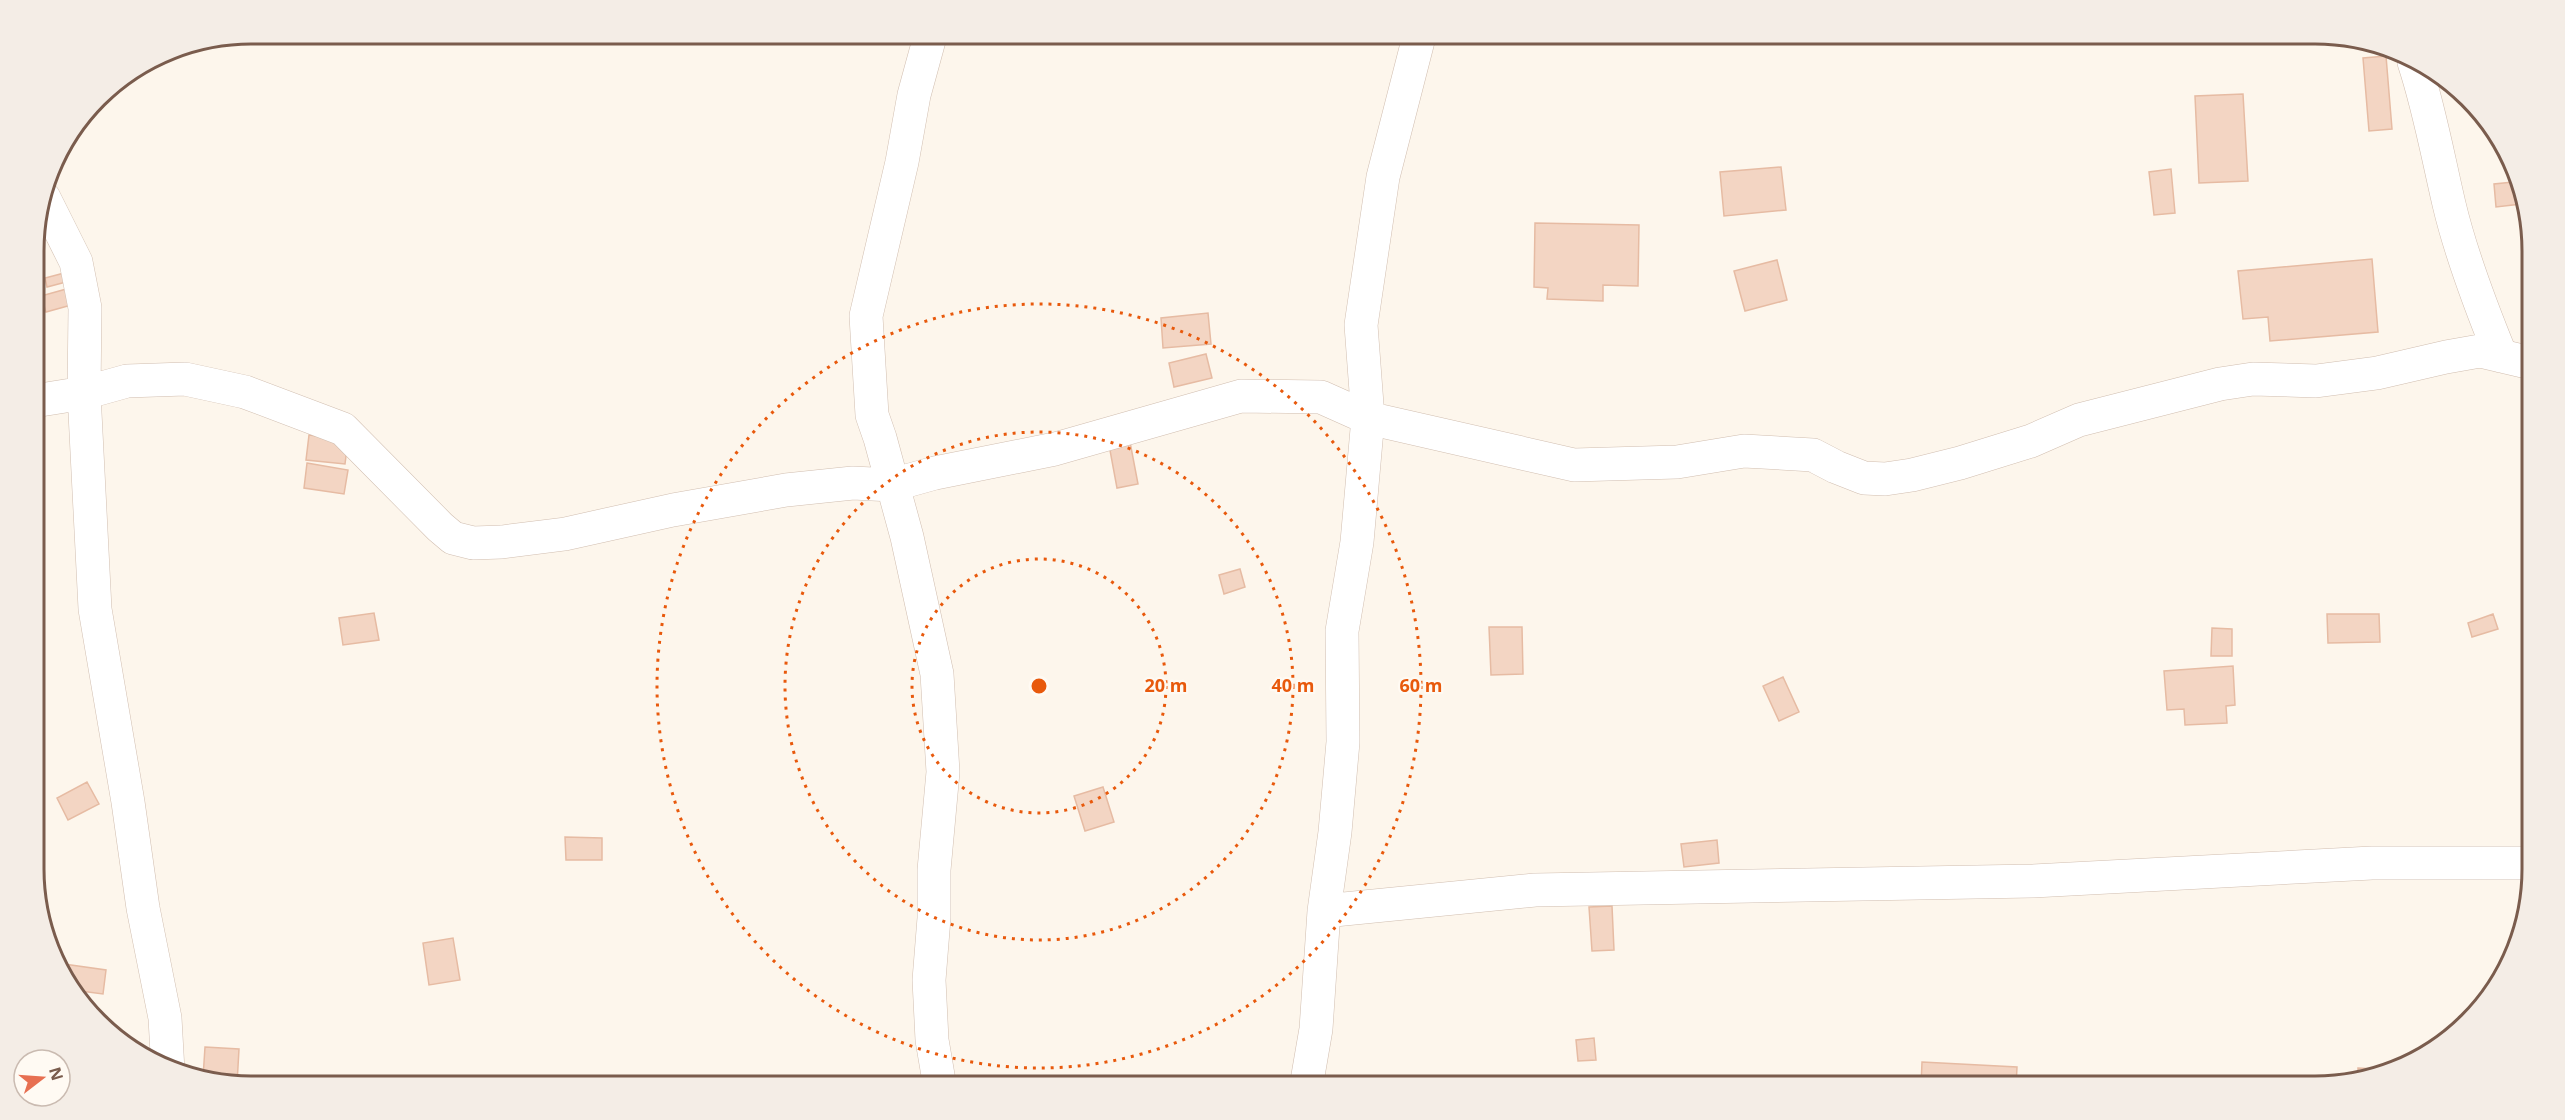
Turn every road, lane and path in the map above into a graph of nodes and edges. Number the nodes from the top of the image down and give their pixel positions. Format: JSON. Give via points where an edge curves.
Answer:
{"nodes":[{"id":1,"x":928,"y":44,"type":"edge"},
{"id":2,"x":1417,"y":44,"type":"edge"},
{"id":3,"x":2416,"y":70,"type":"edge"},
{"id":4,"x":49,"y":207,"type":"edge"},
{"id":5,"x":2516,"y":359,"type":"edge"},
{"id":6,"x":84,"y":393,"type":"junction"},
{"id":7,"x":44,"y":400,"type":"edge"},
{"id":8,"x":1368,"y":418,"type":"junction"},
{"id":9,"x":892,"y":485,"type":"junction"},
{"id":10,"x":2522,"y":863,"type":"edge"},
{"id":11,"x":1324,"y":911,"type":"junction"},
{"id":12,"x":167,"y":1059,"type":"edge"},
{"id":13,"x":938,"y":1076,"type":"edge"},
{"id":14,"x":1308,"y":1076,"type":"edge"}],
"edges":[{"from":1,"to":9,"type":"street","via":[[866,316],[872,416]]},
{"from":2,"to":8,"type":"street","via":[[1383,177],[1361,326]]},
{"from":3,"to":5,"type":"street","via":[[2450,207],[2475,287]]},
{"from":4,"to":6,"type":"street","via":[[76,262],[86,308]]},
{"from":5,"to":8,"type":"street","via":[[2480,351],[2377,373],[2316,381],[2220,384],[2079,420],[2031,441],[1960,463],[1885,479],[1864,478],[1814,455],[1744,451],[1677,462],[1574,465]]},
{"from":6,"to":7,"type":"street"},
{"from":6,"to":9,"type":"street","via":[[127,381],[185,379],[245,392],[306,414],[343,429],[440,527],[453,538],[473,543],[565,534],[786,490],[853,483]]},
{"from":6,"to":12,"type":"street","via":[[95,609],[143,908],[165,1018]]},
{"from":8,"to":9,"type":"street","via":[[1320,397],[1241,396],[1055,449]]},
{"from":8,"to":11,"type":"street","via":[[1357,542],[1342,631],[1343,742]]},
{"from":9,"to":13,"type":"street","via":[[937,674],[943,772],[929,980]]},
{"from":10,"to":11,"type":"street","via":[[2372,863],[2033,881],[1535,890]]},
{"from":11,"to":14,"type":"street","via":[[1316,1029]]}]}
